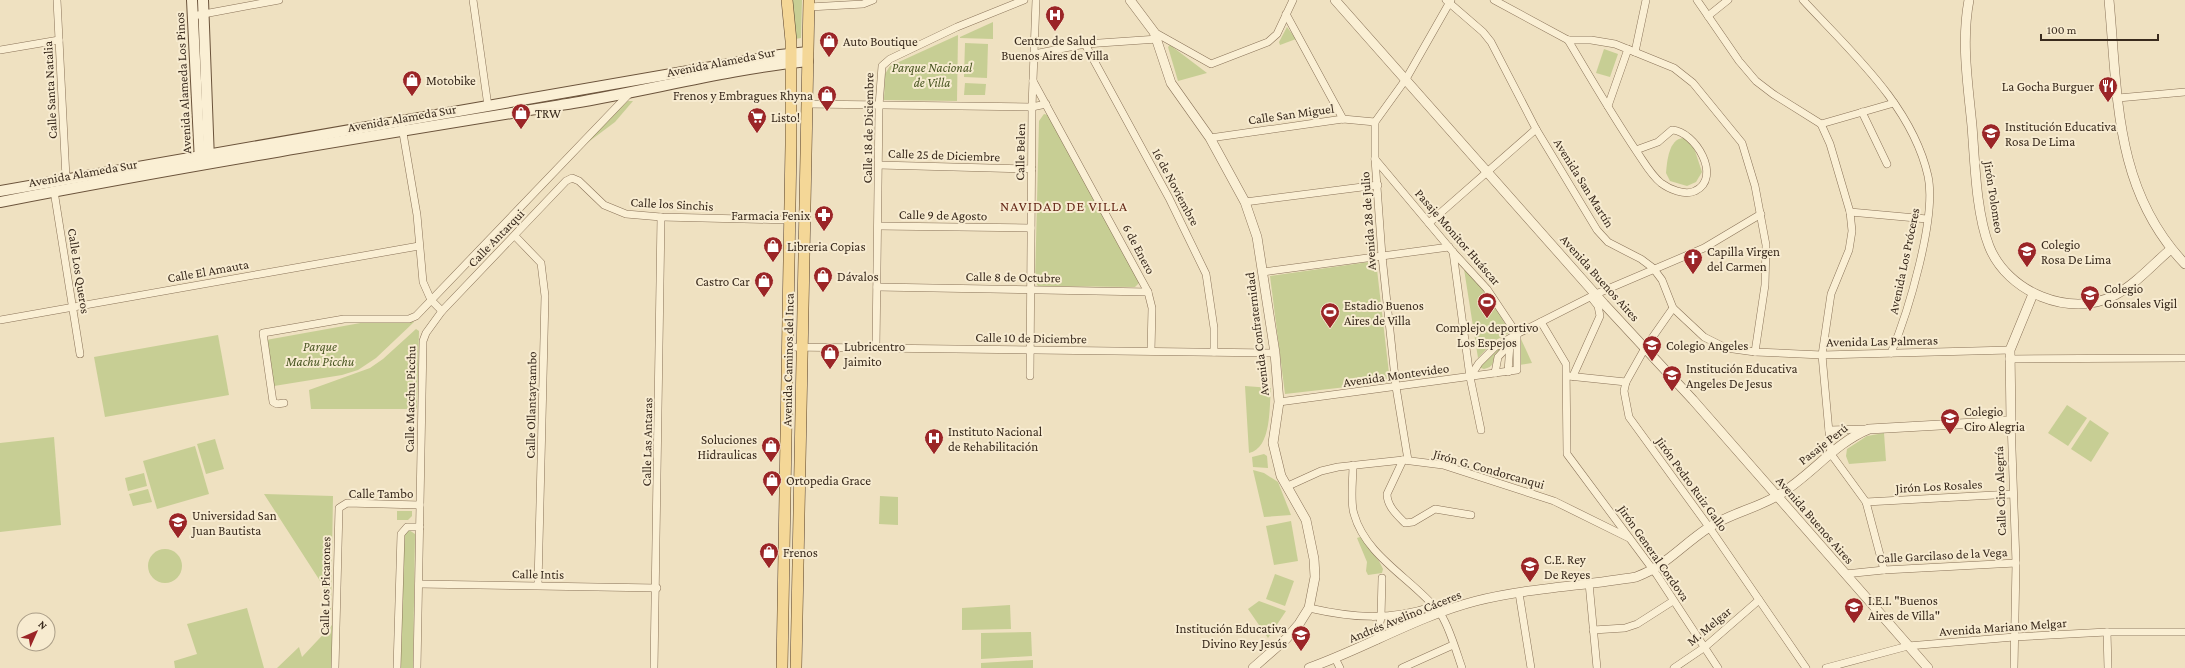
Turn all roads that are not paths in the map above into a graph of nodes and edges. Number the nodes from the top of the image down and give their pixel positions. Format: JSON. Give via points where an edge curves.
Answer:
{"nodes":[{"id":1,"x":58,"y":0,"type":"edge"},
{"id":2,"x":192,"y":0,"type":"edge"},
{"id":3,"x":202,"y":0,"type":"edge"},
{"id":4,"x":278,"y":0,"type":"edge"},
{"id":5,"x":472,"y":0,"type":"edge"},
{"id":6,"x":787,"y":0,"type":"edge"},
{"id":7,"x":873,"y":0,"type":"edge"},
{"id":8,"x":1024,"y":0,"type":"edge"},
{"id":9,"x":1036,"y":0,"type":"edge"},
{"id":10,"x":1130,"y":0,"type":"edge"},
{"id":11,"x":1293,"y":0,"type":"edge"},
{"id":12,"x":1335,"y":0,"type":"edge"},
{"id":13,"x":1494,"y":0,"type":"edge"},
{"id":14,"x":1646,"y":0,"type":"edge"},
{"id":15,"x":1697,"y":0,"type":"edge"},
{"id":16,"x":1728,"y":0,"type":"edge"},
{"id":17,"x":1803,"y":0,"type":"edge"},
{"id":18,"x":1969,"y":0,"type":"edge"},
{"id":19,"x":2109,"y":0,"type":"edge"},
{"id":20,"x":1449,"y":1,"type":"edge"},
{"id":21,"x":809,"y":4,"type":"edge"},
{"id":22,"x":1286,"y":14,"type":"junction"},
{"id":23,"x":198,"y":15,"type":"junction"},
{"id":24,"x":1708,"y":16,"type":"junction"},
{"id":25,"x":1156,"y":36,"type":"junction"},
{"id":26,"x":59,"y":40,"type":"junction"},
{"id":27,"x":1568,"y":40,"type":"junction"},
{"id":28,"x":1085,"y":44,"type":"junction"},
{"id":29,"x":0,"y":50,"type":"edge"},
{"id":30,"x":1631,"y":51,"type":"junction"},
{"id":31,"x":1034,"y":54,"type":"junction"},
{"id":32,"x":808,"y":56,"type":"junction"},
{"id":33,"x":791,"y":58,"type":"junction"},
{"id":34,"x":1406,"y":79,"type":"junction"},
{"id":35,"x":1033,"y":81,"type":"junction"},
{"id":36,"x":2185,"y":92,"type":"edge"},
{"id":37,"x":629,"y":94,"type":"junction"},
{"id":38,"x":2118,"y":98,"type":"junction"},
{"id":39,"x":1894,"y":103,"type":"junction"},
{"id":40,"x":807,"y":104,"type":"junction"},
{"id":41,"x":1046,"y":104,"type":"junction"},
{"id":42,"x":488,"y":106,"type":"junction"},
{"id":43,"x":879,"y":106,"type":"junction"},
{"id":44,"x":1608,"y":106,"type":"junction"},
{"id":45,"x":1032,"y":107,"type":"junction"},
{"id":46,"x":1862,"y":112,"type":"junction"},
{"id":47,"x":1343,"y":119,"type":"junction"},
{"id":48,"x":1375,"y":122,"type":"junction"},
{"id":49,"x":1821,"y":124,"type":"junction"},
{"id":50,"x":402,"y":126,"type":"junction"},
{"id":51,"x":1536,"y":129,"type":"junction"},
{"id":52,"x":1210,"y":138,"type":"junction"},
{"id":53,"x":1636,"y":150,"type":"junction"},
{"id":54,"x":205,"y":159,"type":"junction"},
{"id":55,"x":1375,"y":159,"type":"junction"},
{"id":56,"x":1887,"y":164,"type":"dead end"},
{"id":57,"x":879,"y":165,"type":"junction"},
{"id":58,"x":1032,"y":169,"type":"junction"},
{"id":59,"x":1486,"y":171,"type":"junction"},
{"id":60,"x":66,"y":178,"type":"junction"},
{"id":61,"x":566,"y":181,"type":"joint"},
{"id":62,"x":1378,"y":186,"type":"junction"},
{"id":63,"x":0,"y":191,"type":"edge"},
{"id":64,"x":54,"y":191,"type":"junction"},
{"id":65,"x":0,"y":202,"type":"edge"},
{"id":66,"x":1245,"y":202,"type":"junction"},
{"id":67,"x":1850,"y":212,"type":"junction"},
{"id":68,"x":1761,"y":214,"type":"junction"},
{"id":69,"x":661,"y":217,"type":"junction"},
{"id":70,"x":1927,"y":219,"type":"junction"},
{"id":71,"x":789,"y":220,"type":"junction"},
{"id":72,"x":1429,"y":223,"type":"junction"},
{"id":73,"x":878,"y":226,"type":"junction"},
{"id":74,"x":1031,"y":228,"type":"junction"},
{"id":75,"x":515,"y":236,"type":"junction"},
{"id":76,"x":419,"y":246,"type":"junction"},
{"id":77,"x":1451,"y":249,"type":"junction"},
{"id":78,"x":2171,"y":249,"type":"junction"},
{"id":79,"x":1382,"y":256,"type":"junction"},
{"id":80,"x":2185,"y":264,"type":"edge"},
{"id":81,"x":1653,"y":268,"type":"junction"},
{"id":82,"x":1264,"y":272,"type":"junction"},
{"id":83,"x":877,"y":287,"type":"junction"},
{"id":84,"x":1030,"y":289,"type":"junction"},
{"id":85,"x":1148,"y":292,"type":"junction"},
{"id":86,"x":2033,"y":294,"type":"junction"},
{"id":87,"x":1593,"y":295,"type":"junction"},
{"id":88,"x":431,"y":300,"type":"junction"},
{"id":89,"x":74,"y":307,"type":"junction"},
{"id":90,"x":1673,"y":308,"type":"junction"},
{"id":91,"x":442,"y":312,"type":"junction"},
{"id":92,"x":0,"y":320,"type":"edge"},
{"id":93,"x":1541,"y":322,"type":"junction"},
{"id":94,"x":1517,"y":334,"type":"junction"},
{"id":95,"x":1510,"y":344,"type":"junction"},
{"id":96,"x":787,"y":347,"type":"junction"},
{"id":97,"x":802,"y":347,"type":"junction"},
{"id":98,"x":876,"y":348,"type":"junction"},
{"id":99,"x":1645,"y":348,"type":"junction"},
{"id":100,"x":1030,"y":350,"type":"junction"},
{"id":101,"x":1152,"y":351,"type":"junction"},
{"id":102,"x":1214,"y":352,"type":"junction"},
{"id":103,"x":1755,"y":352,"type":"junction"},
{"id":104,"x":1275,"y":353,"type":"junction"},
{"id":105,"x":1892,"y":353,"type":"junction"},
{"id":106,"x":80,"y":354,"type":"dead end"},
{"id":107,"x":1822,"y":355,"type":"junction"},
{"id":108,"x":2010,"y":355,"type":"junction"},
{"id":109,"x":2185,"y":358,"type":"edge"},
{"id":110,"x":1508,"y":372,"type":"junction"},
{"id":111,"x":1495,"y":373,"type":"junction"},
{"id":112,"x":1030,"y":376,"type":"dead end"},
{"id":113,"x":1570,"y":376,"type":"junction"},
{"id":114,"x":1470,"y":377,"type":"junction"},
{"id":115,"x":1626,"y":382,"type":"junction"},
{"id":116,"x":1396,"y":387,"type":"junction"},
{"id":117,"x":1279,"y":402,"type":"junction"},
{"id":118,"x":284,"y":403,"type":"dead end"},
{"id":119,"x":2011,"y":421,"type":"junction"},
{"id":120,"x":1869,"y":428,"type":"junction"},
{"id":121,"x":1481,"y":430,"type":"dead end"},
{"id":122,"x":1829,"y":430,"type":"junction"},
{"id":123,"x":1831,"y":454,"type":"junction"},
{"id":124,"x":1406,"y":460,"type":"junction"},
{"id":125,"x":1353,"y":465,"type":"junction"},
{"id":126,"x":1288,"y":486,"type":"junction"},
{"id":127,"x":2013,"y":494,"type":"junction"},
{"id":128,"x":1777,"y":496,"type":"junction"},
{"id":129,"x":1866,"y":502,"type":"junction"},
{"id":130,"x":342,"y":505,"type":"joint"},
{"id":131,"x":420,"y":505,"type":"junction"},
{"id":132,"x":1471,"y":515,"type":"dead end"},
{"id":133,"x":420,"y":527,"type":"junction"},
{"id":134,"x":1709,"y":527,"type":"junction"},
{"id":135,"x":1631,"y":539,"type":"junction"},
{"id":136,"x":2016,"y":563,"type":"junction"},
{"id":137,"x":1884,"y":570,"type":"junction"},
{"id":138,"x":1654,"y":571,"type":"junction"},
{"id":139,"x":1845,"y":574,"type":"junction"},
{"id":140,"x":1382,"y":578,"type":"dead end"},
{"id":141,"x":1589,"y":583,"type":"junction"},
{"id":142,"x":419,"y":584,"type":"junction"},
{"id":143,"x":538,"y":586,"type":"junction"},
{"id":144,"x":657,"y":588,"type":"junction"},
{"id":145,"x":1519,"y":594,"type":"junction"},
{"id":146,"x":1759,"y":600,"type":"junction"},
{"id":147,"x":1673,"y":601,"type":"junction"},
{"id":148,"x":1309,"y":608,"type":"junction"},
{"id":149,"x":1437,"y":610,"type":"junction"},
{"id":150,"x":1380,"y":617,"type":"junction"},
{"id":151,"x":1593,"y":630,"type":"junction"},
{"id":152,"x":2107,"y":632,"type":"junction"},
{"id":153,"x":2185,"y":632,"type":"edge"},
{"id":154,"x":2014,"y":636,"type":"junction"},
{"id":155,"x":1377,"y":640,"type":"junction"},
{"id":156,"x":1453,"y":645,"type":"junction"},
{"id":157,"x":1908,"y":646,"type":"junction"},
{"id":158,"x":1705,"y":647,"type":"junction"},
{"id":159,"x":1336,"y":658,"type":"junction"},
{"id":160,"x":335,"y":668,"type":"edge"},
{"id":161,"x":398,"y":668,"type":"edge"},
{"id":162,"x":417,"y":668,"type":"edge"},
{"id":163,"x":654,"y":668,"type":"edge"},
{"id":164,"x":782,"y":668,"type":"edge"},
{"id":165,"x":796,"y":668,"type":"edge"},
{"id":166,"x":1253,"y":668,"type":"edge"},
{"id":167,"x":1309,"y":668,"type":"edge"},
{"id":168,"x":1340,"y":668,"type":"edge"},
{"id":169,"x":1402,"y":668,"type":"edge"},
{"id":170,"x":1462,"y":668,"type":"edge"},
{"id":171,"x":1531,"y":668,"type":"edge"},
{"id":172,"x":1597,"y":668,"type":"edge"},
{"id":173,"x":1674,"y":668,"type":"edge"},
{"id":174,"x":1718,"y":668,"type":"edge"},
{"id":175,"x":1806,"y":668,"type":"edge"},
{"id":176,"x":1826,"y":668,"type":"edge"},
{"id":177,"x":1928,"y":668,"type":"edge"},
{"id":178,"x":2014,"y":668,"type":"edge"},
{"id":179,"x":2108,"y":668,"type":"edge"}],
"edges":[{"from":1,"to":26,"type":"street","name":"Calle Santa Natalia"},
{"from":2,"to":23,"type":"main road","name":"Avenida Alameda Los Pinos"},
{"from":3,"to":23,"type":"main road","name":"Avenida Alameda Los Pinos"},
{"from":4,"to":23,"type":"street"},
{"from":5,"to":42,"type":"street"},
{"from":6,"to":33,"type":"main road","name":"Avenida Caminos del Inca"},
{"from":7,"to":21,"type":"street","via":[[863,4]]},
{"from":8,"to":43,"type":"street","name":"Calle 18 de Diciembre","via":[[957,27],[885,62],[880,70]]},
{"from":9,"to":31,"type":"street","name":"Calle Belen"},
{"from":10,"to":25,"type":"street","name":"Avenida Confraternidad"},
{"from":11,"to":22,"type":"street"},
{"from":12,"to":34,"type":"street","name":"Avenida Buenos Aires"},
{"from":13,"to":27,"type":"street"},
{"from":14,"to":30,"type":"street"},
{"from":15,"to":24,"type":"street"},
{"from":16,"to":24,"type":"street"},
{"from":17,"to":39,"type":"street","name":"Avenida Los Próceres","via":[[1860,61]]},
{"from":18,"to":86,"type":"street","name":"Jirón Tolomeo","via":[[1965,43],[1976,176],[1984,227],[1989,246],[1998,263],[2014,280]]},
{"from":19,"to":38,"type":"street"},
{"from":20,"to":34,"type":"street"},
{"from":20,"to":51,"type":"street","name":"Avenida San Martín","via":[[1491,42]]},
{"from":21,"to":32,"type":"main road","name":"Avenida Caminos del Inca"},
{"from":22,"to":25,"type":"street","via":[[1277,34],[1268,42],[1211,64]]},
{"from":22,"to":47,"type":"street"},
{"from":23,"to":54,"type":"main road","name":"Avenida Alameda Los Pinos"},
{"from":24,"to":49,"type":"street","via":[[1756,81]]},
{"from":25,"to":28,"type":"street"},
{"from":25,"to":52,"type":"street","name":"Avenida Confraternidad","via":[[1171,83]]},
{"from":26,"to":29,"type":"street"},
{"from":26,"to":60,"type":"street","name":"Calle Santa Natalia"},
{"from":27,"to":30,"type":"street","via":[[1603,41]]},
{"from":27,"to":44,"type":"street"},
{"from":28,"to":31,"type":"street"},
{"from":28,"to":102,"type":"street","name":"16 de Noviembre","via":[[1169,198],[1206,274],[1214,328]]},
{"from":30,"to":44,"type":"street"},
{"from":30,"to":68,"type":"street","via":[[1674,68],[1693,83],[1716,109],[1742,143]]},
{"from":31,"to":35,"type":"street","name":"Calle Belen"},
{"from":32,"to":33,"type":"main road","name":"Avenida Alameda Sur"},
{"from":32,"to":40,"type":"main road","name":"Avenida Caminos del Inca"},
{"from":33,"to":37,"type":"main road","name":"Avenida Alameda Sur"},
{"from":33,"to":42,"type":"main road","name":"Avenida Alameda Sur"},
{"from":33,"to":71,"type":"main road","name":"Avenida Caminos del Inca"},
{"from":34,"to":48,"type":"street"},
{"from":34,"to":59,"type":"street","name":"Avenida Buenos Aires"},
{"from":35,"to":41,"type":"street","name":"6 de Enero"},
{"from":35,"to":45,"type":"street","name":"Calle Belen"},
{"from":36,"to":38,"type":"street"},
{"from":37,"to":50,"type":"main road","name":"Avenida Alameda Sur"},
{"from":37,"to":88,"type":"street"},
{"from":38,"to":78,"type":"street","via":[[2120,129],[2137,190],[2152,221]]},
{"from":39,"to":46,"type":"street"},
{"from":39,"to":70,"type":"street","name":"Avenida Los Próceres","via":[[1913,136],[1925,165],[1930,194]]},
{"from":40,"to":43,"type":"street"},
{"from":40,"to":97,"type":"main road","name":"Avenida Caminos del Inca"},
{"from":41,"to":45,"type":"street"},
{"from":41,"to":85,"type":"street","name":"6 de Enero"},
{"from":42,"to":50,"type":"main road","name":"Avenida Alameda Sur"},
{"from":43,"to":45,"type":"street"},
{"from":43,"to":57,"type":"street","name":"Calle 18 de Diciembre"},
{"from":44,"to":53,"type":"street"},
{"from":45,"to":58,"type":"street","name":"Calle Belen"},
{"from":46,"to":49,"type":"street"},
{"from":46,"to":56,"type":"street"},
{"from":47,"to":48,"type":"street","name":"Calle San Miguel"},
{"from":47,"to":52,"type":"street","name":"Calle San Miguel"},
{"from":48,"to":55,"type":"street","name":"Avenida 28 de Julio"},
{"from":49,"to":67,"type":"street","via":[[1830,144]]},
{"from":50,"to":54,"type":"main road","name":"Avenida Alameda Sur"},
{"from":50,"to":76,"type":"street","via":[[417,215]]},
{"from":51,"to":59,"type":"street"},
{"from":51,"to":81,"type":"street","name":"Avenida San Martín","via":[[1597,230],[1608,242]]},
{"from":52,"to":66,"type":"street","name":"Avenida Confraternidad"},
{"from":53,"to":53,"type":"street","via":[[1658,142],[1672,130],[1678,131],[1689,137],[1701,154],[1707,164],[1707,176],[1696,191],[1690,193],[1672,190],[1660,183]]},
{"from":54,"to":60,"type":"main road","name":"Avenida Alameda Sur"},
{"from":54,"to":64,"type":"main road","name":"Avenida Alameda Sur"},
{"from":55,"to":62,"type":"street","name":"Avenida 28 de Julio"},
{"from":55,"to":72,"type":"street","name":"Pasaje Monitor Huáscar"},
{"from":57,"to":58,"type":"street","name":"Calle 25 de Diciembre"},
{"from":57,"to":73,"type":"street","name":"Calle 18 de Diciembre"},
{"from":58,"to":74,"type":"street","name":"Calle Belen"},
{"from":59,"to":72,"type":"street"},
{"from":59,"to":87,"type":"street","name":"Avenida Buenos Aires"},
{"from":60,"to":63,"type":"main road","name":"Avenida Alameda Sur"},
{"from":61,"to":69,"type":"street","name":"Calle los Sinchis","via":[[572,178],[579,181],[604,205],[614,210],[626,214]]},
{"from":61,"to":75,"type":"street","name":"Calle Antarqui"},
{"from":62,"to":66,"type":"street"},
{"from":62,"to":79,"type":"street","name":"Avenida 28 de Julio"},
{"from":64,"to":65,"type":"main road","name":"Avenida Alameda Sur"},
{"from":64,"to":89,"type":"street","name":"Calle Los Queros"},
{"from":66,"to":82,"type":"street","name":"Avenida Confraternidad","via":[[1258,237]]},
{"from":67,"to":70,"type":"street"},
{"from":67,"to":107,"type":"street","via":[[1852,231],[1849,250],[1831,294]]},
{"from":68,"to":81,"type":"street","via":[[1704,248]]},
{"from":68,"to":103,"type":"street","via":[[1766,245],[1765,285]]},
{"from":69,"to":71,"type":"street","name":"Calle los Sinchis"},
{"from":69,"to":144,"type":"street","name":"Calle Las Antaras"},
{"from":70,"to":105,"type":"street","name":"Avenida Los Próceres","via":[[1916,273]]},
{"from":71,"to":96,"type":"main road","name":"Avenida Caminos del Inca"},
{"from":72,"to":77,"type":"street","name":"Pasaje Monitor Huáscar"},
{"from":73,"to":74,"type":"street","name":"Calle 9 de Agosto"},
{"from":73,"to":83,"type":"street","name":"Calle 18 de Diciembre"},
{"from":74,"to":84,"type":"street","name":"Calle Belen"},
{"from":75,"to":91,"type":"street","name":"Calle Antarqui"},
{"from":75,"to":143,"type":"street","name":"Calle Ollantaytambo","via":[[541,263],[545,296]]},
{"from":76,"to":88,"type":"street","via":[[423,282]]},
{"from":76,"to":89,"type":"street","name":"Calle El Amauta"},
{"from":77,"to":79,"type":"street"},
{"from":77,"to":94,"type":"street","name":"Pasaje Monitor Huáscar","via":[[1495,298]]},
{"from":77,"to":114,"type":"street"},
{"from":78,"to":80,"type":"street"},
{"from":78,"to":86,"type":"street","name":"Jirón Tolomeo","via":[[2131,285],[2114,296],[2095,302],[2073,304]]},
{"from":79,"to":82,"type":"street"},
{"from":79,"to":116,"type":"street","name":"Avenida 28 de Julio"},
{"from":81,"to":87,"type":"street"},
{"from":81,"to":90,"type":"street","name":"Avenida San Martín","via":[[1662,280]]},
{"from":82,"to":104,"type":"street","name":"Avenida Confraternidad"},
{"from":83,"to":84,"type":"street","name":"Calle 8 de Octubre"},
{"from":83,"to":98,"type":"street","name":"Calle 18 de Diciembre"},
{"from":84,"to":85,"type":"street","name":"Calle 8 de Octubre"},
{"from":84,"to":100,"type":"street","name":"Calle Belen"},
{"from":85,"to":101,"type":"street","name":"6 de Enero","via":[[1152,308]]},
{"from":86,"to":108,"type":"street","name":"Calle Ciro Alegría"},
{"from":87,"to":93,"type":"street"},
{"from":87,"to":99,"type":"street","name":"Avenida Buenos Aires"},
{"from":87,"to":113,"type":"street","via":[[1600,316]]},
{"from":88,"to":91,"type":"street"},
{"from":88,"to":118,"type":"street","via":[[416,316],[409,319],[344,319],[263,333],[273,402]]},
{"from":89,"to":92,"type":"street","name":"Calle El Amauta"},
{"from":89,"to":106,"type":"street","name":"Calle Los Queros"},
{"from":90,"to":99,"type":"street","name":"Jirón Pedro Ruiz Gallo"},
{"from":90,"to":103,"type":"street","name":"Avenida San Martín","via":[[1704,337],[1726,348]]},
{"from":91,"to":131,"type":"street","name":"Calle Macchu Picchu","via":[[423,341]]},
{"from":93,"to":94,"type":"street"},
{"from":93,"to":113,"type":"street","via":[[1566,364]]},
{"from":94,"to":95,"type":"street"},
{"from":94,"to":110,"type":"street","name":"Avenida Montevideo","via":[[1517,370]]},
{"from":94,"to":114,"type":"street","via":[[1495,347],[1479,363]]},
{"from":95,"to":110,"type":"street"},
{"from":95,"to":111,"type":"street","via":[[1498,357]]},
{"from":96,"to":97,"type":"street","name":"Calle 10 de Diciembre"},
{"from":96,"to":164,"type":"main road","name":"Avenida Caminos del Inca"},
{"from":97,"to":98,"type":"street","name":"Calle 10 de Diciembre"},
{"from":97,"to":165,"type":"main road","name":"Avenida Caminos del Inca"},
{"from":98,"to":100,"type":"street","name":"Calle 10 de Diciembre"},
{"from":99,"to":115,"type":"street","name":"Jirón Pedro Ruiz Gallo"},
{"from":99,"to":128,"type":"street","name":"Avenida Buenos Aires"},
{"from":100,"to":101,"type":"street","name":"Calle 10 de Diciembre"},
{"from":100,"to":112,"type":"street","name":"Calle Belen"},
{"from":101,"to":102,"type":"street","name":"Calle 10 de Diciembre"},
{"from":102,"to":104,"type":"street","name":"Calle 10 de Diciembre"},
{"from":103,"to":107,"type":"street","name":"Avenida Las Palmeras"},
{"from":104,"to":117,"type":"street","name":"Avenida Confraternidad"},
{"from":105,"to":107,"type":"street","name":"Avenida Las Palmeras"},
{"from":105,"to":108,"type":"street","name":"Avenida Las Palmeras"},
{"from":107,"to":122,"type":"street"},
{"from":108,"to":109,"type":"street","name":"Avenida Las Palmeras"},
{"from":108,"to":119,"type":"street","name":"Calle Ciro Alegría"},
{"from":110,"to":111,"type":"street","name":"Avenida Montevideo"},
{"from":111,"to":114,"type":"street","name":"Avenida Montevideo"},
{"from":113,"to":115,"type":"street"},
{"from":113,"to":135,"type":"street","name":"Jirón General Cordova","via":[[1567,454]]},
{"from":114,"to":116,"type":"street","name":"Avenida Montevideo"},
{"from":114,"to":121,"type":"street"},
{"from":115,"to":134,"type":"street","name":"Jirón Pedro Ruiz Gallo","via":[[1624,391],[1629,417]]},
{"from":116,"to":117,"type":"street","name":"Avenida Montevideo"},
{"from":116,"to":124,"type":"street","name":"Avenida 28 de Julio"},
{"from":117,"to":126,"type":"street","name":"Avenida Confraternidad","via":[[1273,443],[1282,476]]},
{"from":119,"to":120,"type":"street","name":"Pasaje Perú"},
{"from":119,"to":127,"type":"street","name":"Calle Ciro Alegría"},
{"from":120,"to":122,"type":"street"},
{"from":120,"to":123,"type":"street","name":"Pasaje Perú"},
{"from":122,"to":123,"type":"street"},
{"from":123,"to":128,"type":"street","name":"Pasaje Perú"},
{"from":123,"to":129,"type":"street"},
{"from":124,"to":125,"type":"street","name":"Jirón G. Condorcanqui"},
{"from":124,"to":132,"type":"street","via":[[1387,494],[1391,508],[1405,523],[1413,522],[1435,509]]},
{"from":124,"to":135,"type":"street","name":"Jirón G. Condorcanqui","via":[[1443,466],[1554,501]]},
{"from":125,"to":126,"type":"street","name":"Jirón G. Condorcanqui","via":[[1321,471]]},
{"from":125,"to":149,"type":"street","via":[[1353,513],[1363,533],[1399,575]]},
{"from":126,"to":148,"type":"street","name":"Avenida Confraternidad","via":[[1306,520],[1314,558],[1315,578]]},
{"from":127,"to":129,"type":"street","name":"Jirón Los Rosales"},
{"from":127,"to":136,"type":"street","name":"Calle Ciro Alegría"},
{"from":128,"to":134,"type":"street","name":"Andrés Avelino Cáceres"},
{"from":128,"to":139,"type":"street","name":"Avenida Buenos Aires"},
{"from":129,"to":137,"type":"street"},
{"from":130,"to":131,"type":"street","name":"Calle Tambo"},
{"from":130,"to":160,"type":"street","name":"Calle Los Picarones","via":[[339,508]]},
{"from":131,"to":133,"type":"street","name":"Calle Macchu Picchu"},
{"from":133,"to":142,"type":"street","name":"Calle Macchu Picchu"},
{"from":133,"to":161,"type":"street","via":[[407,527],[401,534]]},
{"from":134,"to":138,"type":"street","name":"Andrés Avelino Cáceres"},
{"from":134,"to":146,"type":"street","name":"Jirón Pedro Ruiz Gallo"},
{"from":135,"to":138,"type":"street","name":"Jirón General Cordova"},
{"from":136,"to":137,"type":"street","name":"Calle Garcilaso de la Vega"},
{"from":136,"to":154,"type":"street","name":"Calle Ciro Alegría"},
{"from":137,"to":139,"type":"street","name":"Calle Garcilaso de la Vega"},
{"from":138,"to":141,"type":"street","name":"Andrés Avelino Cáceres","via":[[1636,577]]},
{"from":138,"to":147,"type":"street","name":"Jirón General Cordova"},
{"from":139,"to":157,"type":"street","name":"Avenida Buenos Aires"},
{"from":140,"to":150,"type":"street"},
{"from":141,"to":145,"type":"street","name":"Andrés Avelino Cáceres"},
{"from":141,"to":151,"type":"street"},
{"from":142,"to":143,"type":"street","name":"Calle Intis"},
{"from":142,"to":162,"type":"street","name":"Calle Macchu Picchu"},
{"from":143,"to":144,"type":"street","name":"Calle Intis"},
{"from":144,"to":163,"type":"street","name":"Calle Las Antaras"},
{"from":145,"to":149,"type":"street","name":"Andrés Avelino Cáceres"},
{"from":145,"to":171,"type":"street"},
{"from":146,"to":158,"type":"street","name":"M. Melgar"},
{"from":146,"to":175,"type":"street","name":"Jirón Pedro Ruiz Gallo"},
{"from":147,"to":151,"type":"street","via":[[1637,624],[1625,628]]},
{"from":147,"to":158,"type":"street","name":"Jirón General Cordova"},
{"from":148,"to":150,"type":"street","via":[[1342,615]]},
{"from":148,"to":166,"type":"street","name":"Avenida Confraternidad","via":[[1286,639]]},
{"from":149,"to":150,"type":"street"},
{"from":149,"to":155,"type":"street","name":"Andrés Avelino Cáceres"},
{"from":149,"to":156,"type":"street"},
{"from":150,"to":155,"type":"street"},
{"from":151,"to":172,"type":"street"},
{"from":152,"to":153,"type":"street","name":"Avenida Mariano Melgar"},
{"from":152,"to":154,"type":"street","name":"Avenida Mariano Melgar"},
{"from":152,"to":179,"type":"street"},
{"from":154,"to":157,"type":"street","name":"Avenida Mariano Melgar"},
{"from":154,"to":178,"type":"street","name":"Calle Ciro Alegría"},
{"from":155,"to":159,"type":"street","name":"Andrés Avelino Cáceres"},
{"from":156,"to":169,"type":"street"},
{"from":156,"to":170,"type":"street"},
{"from":157,"to":176,"type":"street","name":"Avenida Mariano Melgar"},
{"from":157,"to":177,"type":"street","name":"Avenida Buenos Aires"},
{"from":158,"to":173,"type":"street","name":"M. Melgar"},
{"from":158,"to":174,"type":"street","name":"Jirón General Cordova"},
{"from":159,"to":167,"type":"street","name":"Andrés Avelino Cáceres"},
{"from":159,"to":168,"type":"street"}]}
